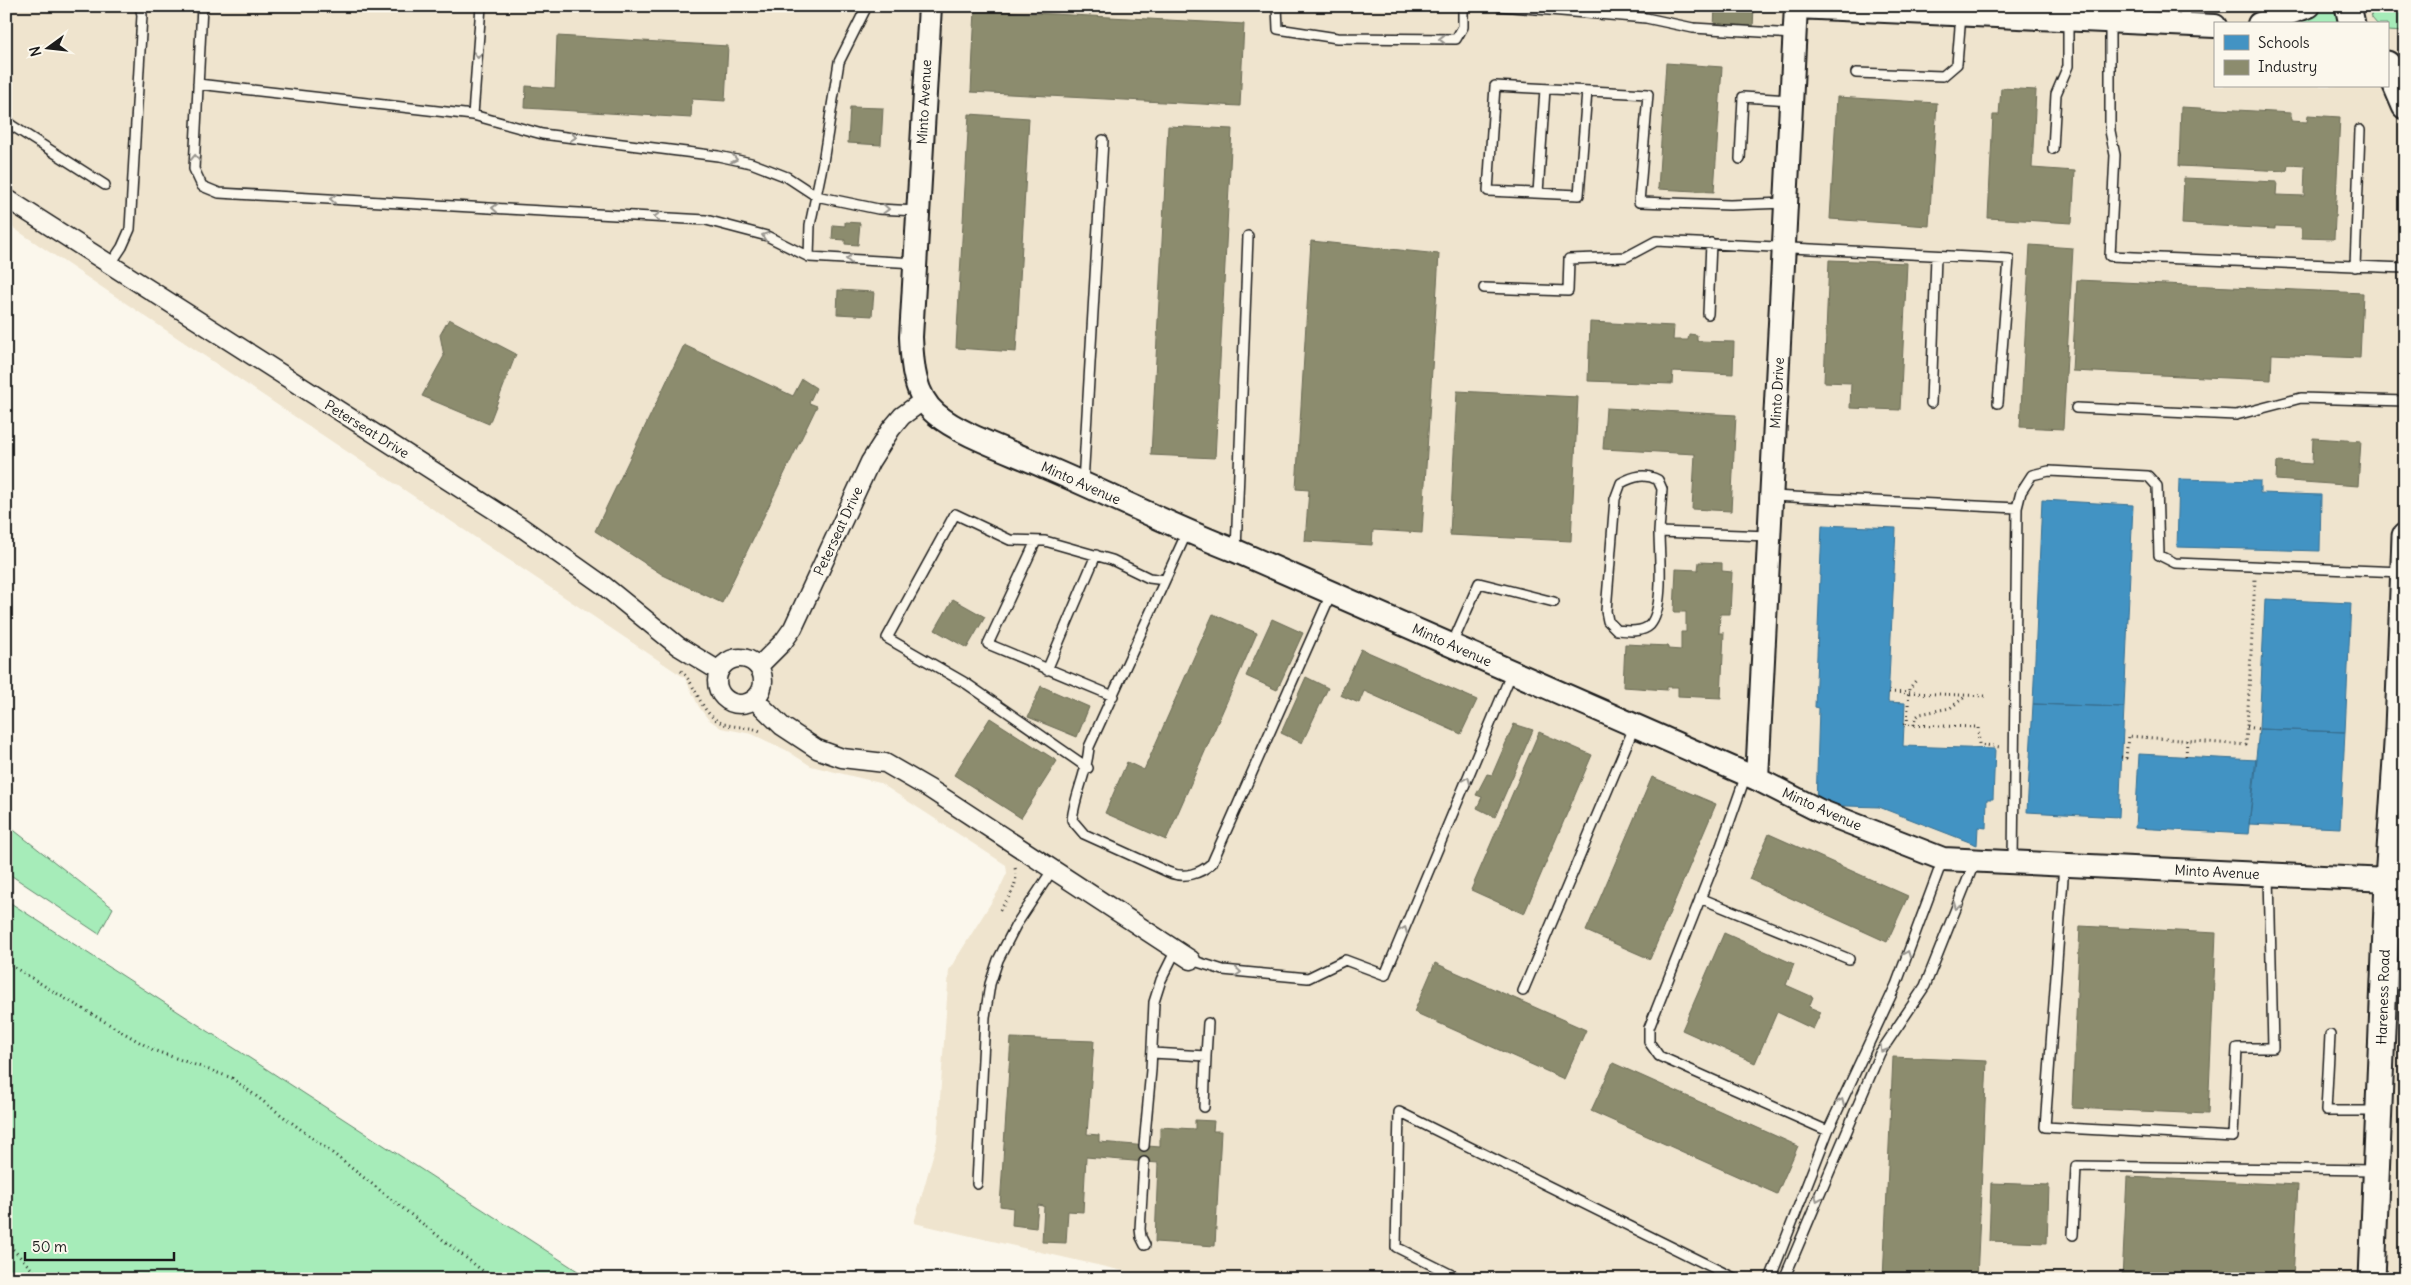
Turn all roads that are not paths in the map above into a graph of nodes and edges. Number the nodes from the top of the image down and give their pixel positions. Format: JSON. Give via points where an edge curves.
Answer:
{"nodes":[{"id":1,"x":140,"y":6,"type":"edge"},
{"id":2,"x":202,"y":6,"type":"edge"},
{"id":3,"x":481,"y":6,"type":"edge"},
{"id":4,"x":867,"y":6,"type":"edge"},
{"id":5,"x":930,"y":6,"type":"edge"},
{"id":6,"x":1277,"y":6,"type":"edge"},
{"id":7,"x":1463,"y":6,"type":"edge"},
{"id":8,"x":1500,"y":6,"type":"edge"},
{"id":9,"x":2310,"y":6,"type":"edge"},
{"id":10,"x":2348,"y":6,"type":"edge"},
{"id":11,"x":1796,"y":7,"type":"edge"},
{"id":12,"x":1961,"y":14,"type":"junction"},
{"id":13,"x":2184,"y":15,"type":"edge"},
{"id":14,"x":2068,"y":20,"type":"junction"},
{"id":15,"x":2265,"y":22,"type":"edge"},
{"id":16,"x":2352,"y":22,"type":"edge"},
{"id":17,"x":2110,"y":23,"type":"junction"},
{"id":18,"x":2214,"y":26,"type":"edge"},
{"id":19,"x":1794,"y":34,"type":"junction"},
{"id":20,"x":2388,"y":52,"type":"edge"},
{"id":21,"x":2405,"y":52,"type":"edge"},
{"id":22,"x":2388,"y":66,"type":"edge"},
{"id":23,"x":1856,"y":72,"type":"dead end"},
{"id":24,"x":198,"y":84,"type":"junction"},
{"id":25,"x":1545,"y":89,"type":"junction"},
{"id":26,"x":1587,"y":91,"type":"junction"},
{"id":27,"x":1791,"y":100,"type":"junction"},
{"id":28,"x":2405,"y":106,"type":"edge"},
{"id":29,"x":473,"y":115,"type":"junction"},
{"id":30,"x":6,"y":117,"type":"edge"},
{"id":31,"x":2360,"y":130,"type":"dead end"},
{"id":32,"x":1103,"y":140,"type":"dead end"},
{"id":33,"x":2053,"y":149,"type":"dead end"},
{"id":34,"x":1740,"y":159,"type":"dead end"},
{"id":35,"x":105,"y":185,"type":"dead end"},
{"id":36,"x":1538,"y":193,"type":"junction"},
{"id":37,"x":816,"y":196,"type":"junction"},
{"id":38,"x":6,"y":198,"type":"edge"},
{"id":39,"x":1786,"y":203,"type":"junction"},
{"id":40,"x":918,"y":211,"type":"junction"},
{"id":41,"x":1248,"y":236,"type":"dead end"},
{"id":42,"x":1711,"y":243,"type":"junction"},
{"id":43,"x":1784,"y":248,"type":"junction"},
{"id":44,"x":1936,"y":256,"type":"junction"},
{"id":45,"x":809,"y":257,"type":"junction"},
{"id":46,"x":915,"y":263,"type":"junction"},
{"id":47,"x":110,"y":265,"type":"junction"},
{"id":48,"x":2355,"y":267,"type":"junction"},
{"id":49,"x":2405,"y":268,"type":"edge"},
{"id":50,"x":1484,"y":288,"type":"dead end"},
{"id":51,"x":1708,"y":314,"type":"dead end"},
{"id":52,"x":924,"y":400,"type":"junction"},
{"id":53,"x":2405,"y":401,"type":"edge"},
{"id":54,"x":1998,"y":402,"type":"dead end"},
{"id":55,"x":1931,"y":404,"type":"dead end"},
{"id":56,"x":2076,"y":408,"type":"dead end"},
{"id":57,"x":1082,"y":483,"type":"junction"},
{"id":58,"x":1772,"y":496,"type":"junction"},
{"id":59,"x":2017,"y":508,"type":"junction"},
{"id":60,"x":1187,"y":532,"type":"junction"},
{"id":61,"x":1660,"y":532,"type":"junction"},
{"id":62,"x":1769,"y":536,"type":"junction"},
{"id":63,"x":2405,"y":536,"type":"edge"},
{"id":64,"x":1036,"y":541,"type":"junction"},
{"id":65,"x":1236,"y":551,"type":"junction"},
{"id":66,"x":1096,"y":555,"type":"junction"},
{"id":67,"x":2403,"y":572,"type":"junction"},
{"id":68,"x":1165,"y":580,"type":"junction"},
{"id":69,"x":1332,"y":594,"type":"junction"},
{"id":70,"x":1554,"y":602,"type":"dead end"},
{"id":71,"x":2403,"y":616,"type":"edge"},
{"id":72,"x":1452,"y":644,"type":"junction"},
{"id":73,"x":758,"y":666,"type":"junction"},
{"id":74,"x":1047,"y":670,"type":"junction"},
{"id":75,"x":719,"y":671,"type":"junction"},
{"id":76,"x":1512,"y":672,"type":"junction"},
{"id":77,"x":1113,"y":696,"type":"junction"},
{"id":78,"x":754,"y":699,"type":"junction"},
{"id":79,"x":1635,"y":725,"type":"junction"},
{"id":80,"x":2401,"y":729,"type":"edge"},
{"id":81,"x":1088,"y":768,"type":"junction"},
{"id":82,"x":1752,"y":777,"type":"junction"},
{"id":83,"x":2399,"y":789,"type":"edge"},
{"id":84,"x":1943,"y":859,"type":"junction"},
{"id":85,"x":1975,"y":861,"type":"junction"},
{"id":86,"x":2013,"y":862,"type":"junction"},
{"id":87,"x":2064,"y":865,"type":"junction"},
{"id":88,"x":1053,"y":869,"type":"junction"},
{"id":89,"x":2268,"y":874,"type":"junction"},
{"id":90,"x":2388,"y":880,"type":"junction"},
{"id":91,"x":1700,"y":898,"type":"junction"},
{"id":92,"x":1185,"y":956,"type":"junction"},
{"id":93,"x":1848,"y":959,"type":"dead end"},
{"id":94,"x":1523,"y":991,"type":"dead end"},
{"id":95,"x":1208,"y":1023,"type":"dead end"},
{"id":96,"x":2330,"y":1035,"type":"dead end"},
{"id":97,"x":1152,"y":1052,"type":"junction"},
{"id":98,"x":1206,"y":1056,"type":"junction"},
{"id":99,"x":1204,"y":1107,"type":"dead end"},
{"id":100,"x":2378,"y":1111,"type":"junction"},
{"id":101,"x":1828,"y":1130,"type":"junction"},
{"id":102,"x":1144,"y":1146,"type":"dead end"},
{"id":103,"x":1144,"y":1162,"type":"dead end"},
{"id":104,"x":2376,"y":1170,"type":"junction"},
{"id":105,"x":977,"y":1184,"type":"dead end"},
{"id":106,"x":2073,"y":1235,"type":"dead end"},
{"id":107,"x":1145,"y":1245,"type":"dead end"},
{"id":108,"x":1770,"y":1278,"type":"edge"},
{"id":109,"x":1460,"y":1279,"type":"edge"},
{"id":110,"x":1736,"y":1279,"type":"edge"},
{"id":111,"x":1784,"y":1279,"type":"edge"},
{"id":112,"x":2372,"y":1279,"type":"edge"}],
"edges":[{"from":1,"to":47,"type":"lane","via":[[130,229]]},
{"from":2,"to":24,"type":"lane"},
{"from":3,"to":29,"type":"lane","one_way":true},
{"from":4,"to":37,"type":"lane","via":[[839,62]]},
{"from":5,"to":40,"type":"street","name":"Minto Avenue"},
{"from":7,"to":6,"type":"lane","one_way":true,"via":[[1463,27],[1456,39],[1336,38],[1278,29]]},
{"from":8,"to":19,"type":"lane","via":[[1646,18],[1693,28]]},
{"from":9,"to":15,"type":"street"},
{"from":10,"to":16,"type":"main road"},
{"from":11,"to":12,"type":"street"},
{"from":11,"to":19,"type":"street","name":"Minto Drive"},
{"from":12,"to":14,"type":"street"},
{"from":12,"to":23,"type":"lane","via":[[1956,64],[1943,76]]},
{"from":13,"to":17,"type":"street"},
{"from":13,"to":18,"type":"street"},
{"from":14,"to":17,"type":"street"},
{"from":14,"to":33,"type":"lane","via":[[2068,66],[2056,94]]},
{"from":17,"to":48,"type":"lane","via":[[2110,131],[2115,155],[2110,256]]},
{"from":19,"to":27,"type":"street","name":"Minto Drive"},
{"from":20,"to":21,"type":"main road"},
{"from":22,"to":28,"type":"main road"},
{"from":24,"to":29,"type":"lane"},
{"from":45,"to":24,"type":"lane","one_way":true,"via":[[767,236],[706,220],[218,193],[202,186],[194,169]]},
{"from":25,"to":26,"type":"lane"},
{"from":25,"to":36,"type":"lane"},
{"from":25,"to":36,"type":"lane","via":[[1495,86],[1488,191]]},
{"from":26,"to":36,"type":"lane","via":[[1579,195]]},
{"from":26,"to":39,"type":"lane","via":[[1648,94],[1639,202]]},
{"from":27,"to":34,"type":"lane","via":[[1743,98]]},
{"from":27,"to":39,"type":"street","name":"Minto Drive"},
{"from":29,"to":37,"type":"lane","one_way":true,"via":[[542,134],[752,163],[787,176]]},
{"from":30,"to":35,"type":"lane","via":[[11,125]]},
{"from":31,"to":48,"type":"lane"},
{"from":32,"to":57,"type":"lane"},
{"from":37,"to":40,"type":"lane","one_way":true,"via":[[878,209]]},
{"from":37,"to":45,"type":"lane","via":[[810,225]]},
{"from":38,"to":47,"type":"street","name":"Peterseat Drive"},
{"from":39,"to":43,"type":"street","name":"Minto Drive"},
{"from":40,"to":46,"type":"street","name":"Minto Avenue"},
{"from":41,"to":65,"type":"lane"},
{"from":42,"to":43,"type":"lane"},
{"from":42,"to":50,"type":"lane","via":[[1656,241],[1626,257],[1569,260],[1568,291]]},
{"from":42,"to":51,"type":"lane"},
{"from":43,"to":44,"type":"lane"},
{"from":43,"to":58,"type":"street","name":"Minto Drive"},
{"from":44,"to":54,"type":"lane","via":[[2009,259]]},
{"from":44,"to":55,"type":"lane"},
{"from":46,"to":45,"type":"lane","one_way":true},
{"from":46,"to":52,"type":"street","name":"Minto Avenue","via":[[912,368]]},
{"from":47,"to":75,"type":"street","name":"Peterseat Drive","via":[[522,527],[603,585],[678,646]]},
{"from":48,"to":49,"type":"lane"},
{"from":52,"to":57,"type":"street","name":"Minto Avenue","via":[[936,414],[960,429]]},
{"from":52,"to":73,"type":"street","name":"Peterseat Drive","via":[[902,416],[880,445],[793,628]]},
{"from":53,"to":56,"type":"lane","via":[[2301,398],[2236,415]]},
{"from":57,"to":60,"type":"street","name":"Minto Avenue"},
{"from":58,"to":59,"type":"lane"},
{"from":58,"to":62,"type":"street","name":"Minto Drive"},
{"from":59,"to":67,"type":"lane","via":[[2021,492],[2032,475],[2049,471],[2148,476],[2157,486],[2159,555],[2175,563]]},
{"from":59,"to":86,"type":"lane"},
{"from":60,"to":65,"type":"street","name":"Minto Avenue"},
{"from":60,"to":68,"type":"lane"},
{"from":61,"to":61,"type":"lane","via":[[1662,489],[1658,480],[1643,475],[1622,483],[1615,499],[1606,611],[1608,621],[1616,630],[1643,630],[1658,608]]},
{"from":61,"to":62,"type":"lane"},
{"from":62,"to":82,"type":"street","name":"Minto Drive"},
{"from":63,"to":67,"type":"main road","name":"Hareness Road"},
{"from":64,"to":66,"type":"lane"},
{"from":64,"to":74,"type":"lane","via":[[988,644]]},
{"from":64,"to":81,"type":"lane","via":[[1010,540],[955,514],[887,638],[967,684]]},
{"from":65,"to":69,"type":"street","name":"Minto Avenue"},
{"from":66,"to":68,"type":"lane","via":[[1149,578]]},
{"from":66,"to":74,"type":"lane"},
{"from":67,"to":71,"type":"main road","name":"Hareness Road"},
{"from":68,"to":77,"type":"lane"},
{"from":69,"to":72,"type":"street","name":"Minto Avenue"},
{"from":69,"to":81,"type":"lane","via":[[1212,863],[1205,870],[1175,876],[1084,834],[1072,820],[1074,802]]},
{"from":70,"to":72,"type":"lane","via":[[1478,583]]},
{"from":71,"to":80,"type":"main road","name":"Hareness Road"},
{"from":72,"to":76,"type":"street","name":"Minto Avenue"},
{"from":73,"to":75,"type":"street","via":[[738,658],[730,660]]},
{"from":73,"to":78,"type":"street","via":[[763,680]]},
{"from":74,"to":77,"type":"lane"},
{"from":75,"to":78,"type":"street","via":[[718,686],[726,699],[740,704]]},
{"from":76,"to":79,"type":"street","name":"Minto Avenue"},
{"from":92,"to":76,"type":"lane","one_way":true,"via":[[1223,970],[1308,978],[1345,960],[1385,975]]},
{"from":77,"to":81,"type":"lane","via":[[1089,747]]},
{"from":78,"to":88,"type":"street","via":[[782,726],[817,749],[829,755],[885,763],[896,768]]},
{"from":79,"to":82,"type":"street","name":"Minto Avenue"},
{"from":79,"to":94,"type":"lane"},
{"from":80,"to":83,"type":"main road","name":"Hareness Road"},
{"from":82,"to":84,"type":"street","name":"Minto Avenue","via":[[1820,811]]},
{"from":82,"to":91,"type":"lane"},
{"from":83,"to":90,"type":"main road","name":"Hareness Road"},
{"from":84,"to":85,"type":"street","name":"Minto Avenue"},
{"from":101,"to":84,"type":"lane","one_way":true,"via":[[1896,985]]},
{"from":85,"to":86,"type":"street","name":"Minto Avenue"},
{"from":85,"to":111,"type":"lane","one_way":true,"via":[[1925,986],[1880,1053]]},
{"from":86,"to":87,"type":"street","name":"Minto Avenue"},
{"from":87,"to":89,"type":"street","name":"Minto Avenue"},
{"from":87,"to":89,"type":"lane","via":[[2045,1127],[2233,1137],[2237,1048],[2273,1048]]},
{"from":88,"to":92,"type":"street"},
{"from":88,"to":105,"type":"lane","via":[[1016,925],[990,984],[985,1017]]},
{"from":89,"to":90,"type":"street","name":"Minto Avenue"},
{"from":90,"to":100,"type":"main road","name":"Hareness Road"},
{"from":91,"to":93,"type":"lane"},
{"from":91,"to":101,"type":"lane","via":[[1649,1028],[1649,1042],[1659,1056]]},
{"from":92,"to":97,"type":"lane","via":[[1173,956],[1156,990]]},
{"from":95,"to":98,"type":"lane"},
{"from":96,"to":100,"type":"lane","via":[[2326,1111]]},
{"from":97,"to":98,"type":"lane"},
{"from":97,"to":102,"type":"lane"},
{"from":98,"to":99,"type":"lane"},
{"from":100,"to":104,"type":"main road","name":"Hareness Road"},
{"from":101,"to":108,"type":"lane"},
{"from":103,"to":107,"type":"lane","via":[[1140,1229]]},
{"from":104,"to":106,"type":"lane","via":[[2076,1166]]},
{"from":104,"to":112,"type":"main road","name":"Hareness Road"},
{"from":109,"to":110,"type":"lane","via":[[1396,1247],[1399,1112]]}]}
